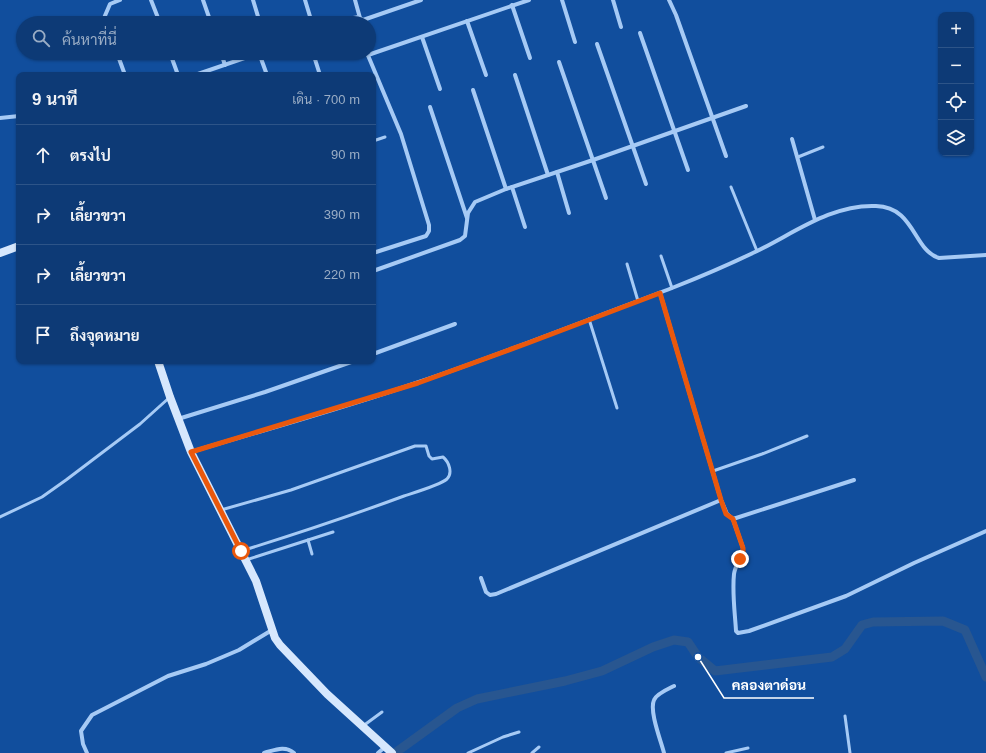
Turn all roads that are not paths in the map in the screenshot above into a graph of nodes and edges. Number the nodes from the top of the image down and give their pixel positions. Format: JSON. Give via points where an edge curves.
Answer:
{"nodes":[{"id":1,"x":120,"y":0,"type":"edge"},
{"id":2,"x":151,"y":0,"type":"edge"},
{"id":3,"x":203,"y":0,"type":"edge"},
{"id":4,"x":253,"y":0,"type":"edge"},
{"id":5,"x":305,"y":0,"type":"edge"},
{"id":6,"x":355,"y":0,"type":"edge"},
{"id":7,"x":421,"y":0,"type":"edge"},
{"id":8,"x":529,"y":0,"type":"edge"},
{"id":9,"x":562,"y":0,"type":"edge"},
{"id":10,"x":613,"y":0,"type":"edge"},
{"id":11,"x":669,"y":0,"type":"edge"},
{"id":12,"x":408,"y":2,"type":"edge"},
{"id":13,"x":512,"y":5,"type":"junction"},
{"id":14,"x":105,"y":16,"type":"edge"},
{"id":15,"x":157,"y":16,"type":"edge"},
{"id":16,"x":209,"y":16,"type":"edge"},
{"id":17,"x":258,"y":16,"type":"edge"},
{"id":18,"x":310,"y":16,"type":"edge"},
{"id":19,"x":361,"y":16,"type":"edge"},
{"id":20,"x":373,"y":16,"type":"edge"},
{"id":21,"x":467,"y":21,"type":"junction"},
{"id":22,"x":621,"y":27,"type":"dead end"},
{"id":23,"x":640,"y":33,"type":"dead end"},
{"id":24,"x":422,"y":36,"type":"junction"},
{"id":25,"x":575,"y":42,"type":"dead end"},
{"id":26,"x":597,"y":44,"type":"dead end"},
{"id":27,"x":376,"y":51,"type":"edge"},
{"id":28,"x":530,"y":58,"type":"dead end"},
{"id":29,"x":120,"y":60,"type":"edge"},
{"id":30,"x":173,"y":60,"type":"edge"},
{"id":31,"x":223,"y":60,"type":"edge"},
{"id":32,"x":239,"y":60,"type":"edge"},
{"id":33,"x":262,"y":60,"type":"edge"},
{"id":34,"x":315,"y":60,"type":"edge"},
{"id":35,"x":370,"y":60,"type":"edge"},
{"id":36,"x":559,"y":62,"type":"dead end"},
{"id":37,"x":225,"y":65,"type":"junction"},
{"id":38,"x":124,"y":72,"type":"edge"},
{"id":39,"x":177,"y":72,"type":"edge"},
{"id":40,"x":204,"y":72,"type":"edge"},
{"id":41,"x":266,"y":72,"type":"edge"},
{"id":42,"x":319,"y":72,"type":"edge"},
{"id":43,"x":375,"y":72,"type":"edge"},
{"id":44,"x":376,"y":75,"type":"edge"},
{"id":45,"x":486,"y":75,"type":"dead end"},
{"id":46,"x":516,"y":75,"type":"dead end"},
{"id":47,"x":440,"y":89,"type":"dead end"},
{"id":48,"x":473,"y":90,"type":"dead end"},
{"id":49,"x":746,"y":106,"type":"dead end"},
{"id":50,"x":430,"y":107,"type":"dead end"},
{"id":51,"x":16,"y":116,"type":"edge"},
{"id":52,"x":0,"y":118,"type":"edge"},
{"id":53,"x":712,"y":118,"type":"junction"},
{"id":54,"x":675,"y":131,"type":"junction"},
{"id":55,"x":385,"y":137,"type":"dead end"},
{"id":56,"x":792,"y":139,"type":"dead end"},
{"id":57,"x":376,"y":140,"type":"edge"},
{"id":58,"x":632,"y":146,"type":"junction"},
{"id":59,"x":823,"y":147,"type":"dead end"},
{"id":60,"x":726,"y":156,"type":"dead end"},
{"id":61,"x":798,"y":157,"type":"junction"},
{"id":62,"x":593,"y":160,"type":"junction"},
{"id":63,"x":688,"y":170,"type":"dead end"},
{"id":64,"x":557,"y":172,"type":"junction"},
{"id":65,"x":548,"y":175,"type":"junction"},
{"id":66,"x":646,"y":184,"type":"dead end"},
{"id":67,"x":512,"y":187,"type":"junction"},
{"id":68,"x":731,"y":187,"type":"dead end"},
{"id":69,"x":506,"y":189,"type":"junction"},
{"id":70,"x":606,"y":198,"type":"dead end"},
{"id":71,"x":569,"y":213,"type":"dead end"},
{"id":72,"x":467,"y":220,"type":"junction"},
{"id":73,"x":815,"y":220,"type":"junction"},
{"id":74,"x":525,"y":228,"type":"dead end"},
{"id":75,"x":16,"y":247,"type":"edge"},
{"id":76,"x":757,"y":251,"type":"junction"},
{"id":77,"x":376,"y":252,"type":"edge"},
{"id":78,"x":0,"y":253,"type":"edge"},
{"id":79,"x":986,"y":255,"type":"edge"},
{"id":80,"x":662,"y":256,"type":"dead end"},
{"id":81,"x":627,"y":264,"type":"dead end"},
{"id":82,"x":376,"y":271,"type":"edge"},
{"id":83,"x":672,"y":288,"type":"junction"},
{"id":84,"x":660,"y":293,"type":"junction"},
{"id":85,"x":638,"y":301,"type":"junction"},
{"id":86,"x":589,"y":319,"type":"junction"},
{"id":87,"x":455,"y":324,"type":"dead end"},
{"id":88,"x":376,"y":353,"type":"edge"},
{"id":89,"x":159,"y":364,"type":"edge"},
{"id":90,"x":345,"y":364,"type":"edge"},
{"id":91,"x":170,"y":397,"type":"junction"},
{"id":92,"x":618,"y":408,"type":"dead end"},
{"id":93,"x":178,"y":419,"type":"junction"},
{"id":94,"x":807,"y":436,"type":"dead end"},
{"id":95,"x":191,"y":452,"type":"junction"},
{"id":96,"x":712,"y":471,"type":"junction"},
{"id":97,"x":854,"y":480,"type":"dead end"},
{"id":98,"x":721,"y":500,"type":"junction"},
{"id":99,"x":221,"y":510,"type":"junction"},
{"id":100,"x":0,"y":517,"type":"edge"},
{"id":101,"x":733,"y":519,"type":"junction"},
{"id":102,"x":986,"y":531,"type":"edge"},
{"id":103,"x":334,"y":532,"type":"dead end"},
{"id":104,"x":308,"y":540,"type":"junction"},
{"id":105,"x":241,"y":551,"type":"junction"},
{"id":106,"x":312,"y":554,"type":"dead end"},
{"id":107,"x":246,"y":560,"type":"junction"},
{"id":108,"x":481,"y":578,"type":"dead end"},
{"id":109,"x":272,"y":630,"type":"junction"},
{"id":110,"x":674,"y":686,"type":"dead end"},
{"id":111,"x":382,"y":712,"type":"dead end"},
{"id":112,"x":844,"y":716,"type":"dead end"},
{"id":113,"x":362,"y":727,"type":"junction"},
{"id":114,"x":519,"y":732,"type":"dead end"},
{"id":115,"x":539,"y":747,"type":"dead end"},
{"id":116,"x":748,"y":748,"type":"dead end"},
{"id":117,"x":388,"y":750,"type":"edge"},
{"id":118,"x":87,"y":753,"type":"edge"},
{"id":119,"x":264,"y":753,"type":"edge"},
{"id":120,"x":294,"y":753,"type":"edge"},
{"id":121,"x":378,"y":753,"type":"edge"},
{"id":122,"x":468,"y":753,"type":"edge"},
{"id":123,"x":532,"y":753,"type":"edge"},
{"id":124,"x":664,"y":753,"type":"edge"},
{"id":125,"x":726,"y":753,"type":"edge"},
{"id":126,"x":850,"y":753,"type":"edge"}],
"edges":[{"from":1,"to":14,"type":"street","via":[[110,4]]},
{"from":2,"to":15,"type":"street"},
{"from":3,"to":16,"type":"street"},
{"from":4,"to":17,"type":"street"},
{"from":5,"to":18,"type":"street"},
{"from":6,"to":19,"type":"street"},
{"from":7,"to":12,"type":"street"},
{"from":8,"to":13,"type":"street"},
{"from":9,"to":25,"type":"street"},
{"from":10,"to":22,"type":"street"},
{"from":11,"to":53,"type":"street"},
{"from":12,"to":20,"type":"street"},
{"from":13,"to":21,"type":"street"},
{"from":13,"to":28,"type":"street"},
{"from":21,"to":24,"type":"street"},
{"from":21,"to":45,"type":"street"},
{"from":23,"to":54,"type":"street"},
{"from":24,"to":27,"type":"street"},
{"from":24,"to":47,"type":"street"},
{"from":26,"to":58,"type":"street"},
{"from":29,"to":38,"type":"street"},
{"from":30,"to":39,"type":"street"},
{"from":31,"to":37,"type":"street"},
{"from":32,"to":37,"type":"street"},
{"from":33,"to":41,"type":"street"},
{"from":34,"to":42,"type":"street"},
{"from":35,"to":43,"type":"street"},
{"from":36,"to":62,"type":"street"},
{"from":37,"to":40,"type":"street"},
{"from":44,"to":77,"type":"street","via":[[401,134],[430,231],[426,236]]},
{"from":46,"to":65,"type":"street"},
{"from":48,"to":69,"type":"street"},
{"from":49,"to":53,"type":"street"},
{"from":50,"to":72,"type":"street"},
{"from":51,"to":52,"type":"street"},
{"from":53,"to":54,"type":"street"},
{"from":53,"to":60,"type":"street"},
{"from":54,"to":58,"type":"street"},
{"from":54,"to":63,"type":"street"},
{"from":55,"to":57,"type":"lane"},
{"from":56,"to":61,"type":"street"},
{"from":58,"to":62,"type":"street"},
{"from":58,"to":66,"type":"street"},
{"from":59,"to":61,"type":"lane"},
{"from":61,"to":73,"type":"street"},
{"from":62,"to":64,"type":"street"},
{"from":62,"to":70,"type":"street"},
{"from":64,"to":65,"type":"street"},
{"from":64,"to":71,"type":"street"},
{"from":65,"to":67,"type":"street"},
{"from":67,"to":69,"type":"street"},
{"from":67,"to":74,"type":"street"},
{"from":68,"to":76,"type":"lane"},
{"from":69,"to":72,"type":"street","via":[[475,202]]},
{"from":72,"to":82,"type":"street","via":[[465,236],[460,240]]},
{"from":73,"to":76,"type":"street"},
{"from":73,"to":79,"type":"street","via":[[842,210],[878,206],[890,209],[906,220],[932,256],[939,258]]},
{"from":75,"to":78,"type":"street"},
{"from":76,"to":83,"type":"street"},
{"from":80,"to":83,"type":"lane"},
{"from":81,"to":85,"type":"lane"},
{"from":83,"to":84,"type":"street"},
{"from":84,"to":85,"type":"street"},
{"from":84,"to":96,"type":"street"},
{"from":85,"to":86,"type":"street"},
{"from":86,"to":92,"type":"lane"},
{"from":86,"to":95,"type":"street","via":[[418,383]]},
{"from":87,"to":88,"type":"street"},
{"from":89,"to":91,"type":"street"},
{"from":90,"to":93,"type":"street"},
{"from":91,"to":93,"type":"street"},
{"from":91,"to":100,"type":"lane","via":[[140,424],[48,493]]},
{"from":93,"to":95,"type":"street"},
{"from":94,"to":96,"type":"lane"},
{"from":95,"to":99,"type":"street"},
{"from":96,"to":98,"type":"street"},
{"from":97,"to":101,"type":"street"},
{"from":98,"to":101,"type":"street","via":[[726,514]]},
{"from":98,"to":108,"type":"street","via":[[496,594],[490,595],[486,592]]},
{"from":99,"to":105,"type":"street"},
{"from":99,"to":105,"type":"lane","via":[[291,490],[415,446],[426,446],[432,459],[443,457],[450,468],[446,479],[432,486]]},
{"from":101,"to":102,"type":"street","via":[[743,548],[734,574],[736,631],[741,634],[846,596]]},
{"from":103,"to":104,"type":"lane"},
{"from":104,"to":106,"type":"lane"},
{"from":104,"to":107,"type":"lane"},
{"from":105,"to":107,"type":"street"},
{"from":107,"to":109,"type":"street","via":[[256,581]]},
{"from":109,"to":113,"type":"street","via":[[280,645]]},
{"from":109,"to":118,"type":"street","via":[[239,650],[168,676],[92,715],[82,731]]},
{"from":110,"to":124,"type":"street","via":[[653,700],[654,716]]},
{"from":111,"to":113,"type":"lane"},
{"from":112,"to":126,"type":"lane"},
{"from":113,"to":117,"type":"street"},
{"from":114,"to":122,"type":"lane"},
{"from":115,"to":123,"type":"lane"},
{"from":116,"to":125,"type":"lane"},
{"from":117,"to":121,"type":"street"},
{"from":119,"to":120,"type":"street","via":[[283,748]]}]}
